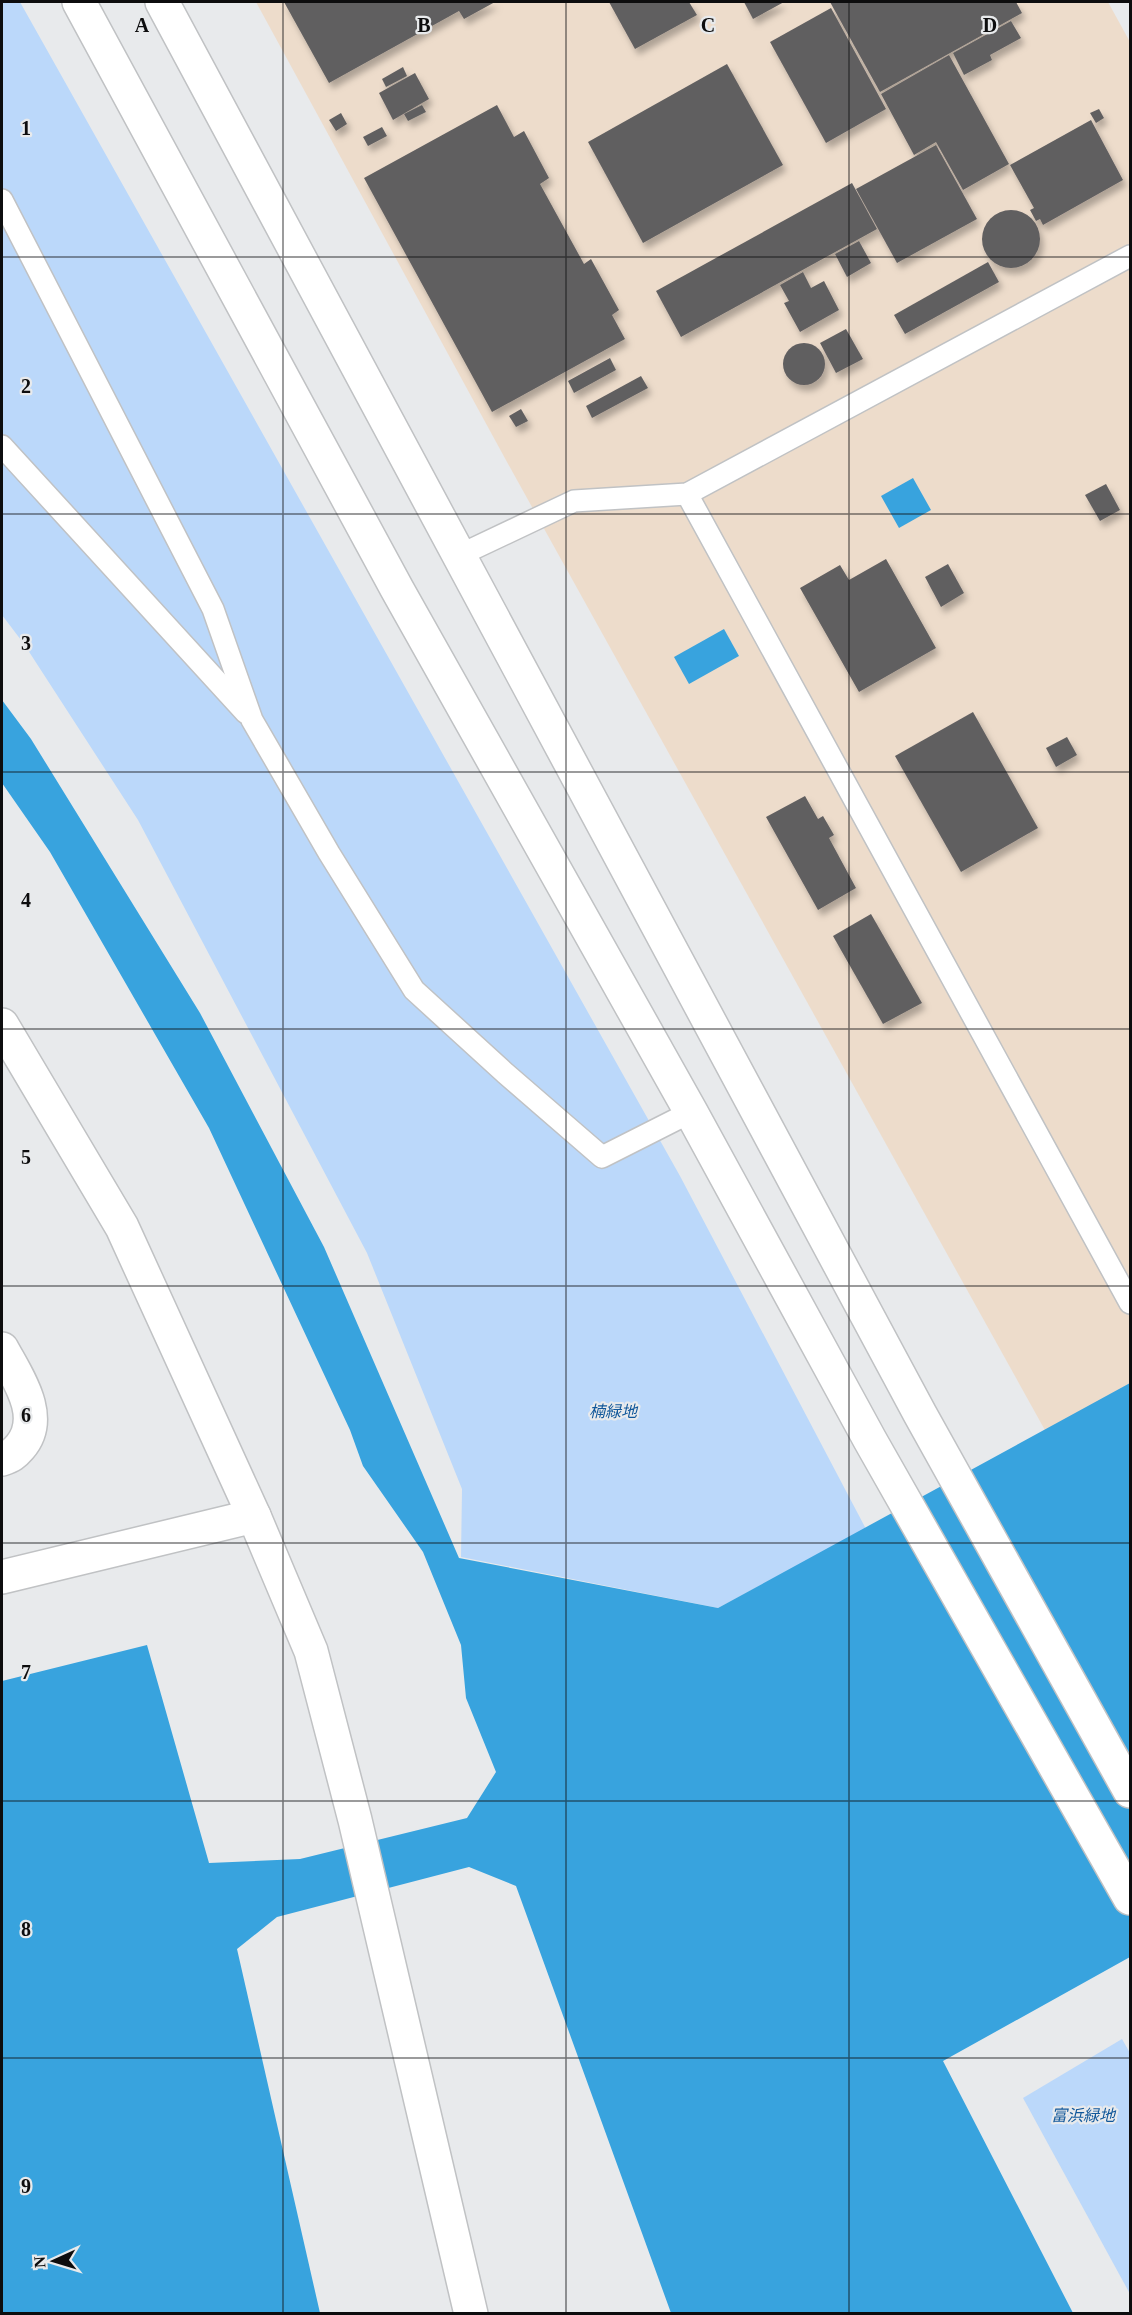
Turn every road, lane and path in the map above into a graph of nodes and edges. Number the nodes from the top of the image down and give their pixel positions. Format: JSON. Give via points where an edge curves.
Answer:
{"nodes":[{"id":1,"x":162,"y":2,"type":"edge"},
{"id":2,"x":92,"y":6,"type":"edge"},
{"id":3,"x":2,"y":200,"type":"edge"},
{"id":4,"x":1131,"y":256,"type":"edge"},
{"id":5,"x":2,"y":446,"type":"edge"},
{"id":6,"x":687,"y":494,"type":"junction"},
{"id":7,"x":460,"y":555,"type":"junction"},
{"id":8,"x":252,"y":720,"type":"junction"},
{"id":9,"x":2,"y":1025,"type":"edge"},
{"id":10,"x":691,"y":1112,"type":"junction"},
{"id":11,"x":1131,"y":1304,"type":"edge"},
{"id":12,"x":2,"y":1349,"type":"edge"},
{"id":13,"x":2,"y":1459,"type":"edge"},
{"id":14,"x":254,"y":1516,"type":"junction"},
{"id":15,"x":2,"y":1577,"type":"edge"},
{"id":16,"x":1131,"y":1791,"type":"edge"},
{"id":17,"x":1131,"y":1898,"type":"edge"},
{"id":18,"x":471,"y":2313,"type":"edge"}],
"edges":[{"from":1,"to":7,"type":"street"},
{"from":2,"to":10,"type":"street","via":[[397,589]]},
{"from":3,"to":8,"type":"lane","via":[[213,609]]},
{"from":4,"to":6,"type":"lane"},
{"from":5,"to":8,"type":"lane"},
{"from":6,"to":7,"type":"lane","via":[[574,501]]},
{"from":6,"to":11,"type":"lane"},
{"from":7,"to":16,"type":"street","via":[[920,1414]]},
{"from":8,"to":10,"type":"lane","via":[[414,990],[505,1073],[602,1157]]},
{"from":9,"to":14,"type":"street","via":[[122,1227]]},
{"from":10,"to":17,"type":"street","via":[[870,1440]]},
{"from":12,"to":13,"type":"street","via":[[31,1411],[28,1437],[12,1456]]},
{"from":14,"to":15,"type":"street"},
{"from":14,"to":18,"type":"street","via":[[312,1652]]}]}
